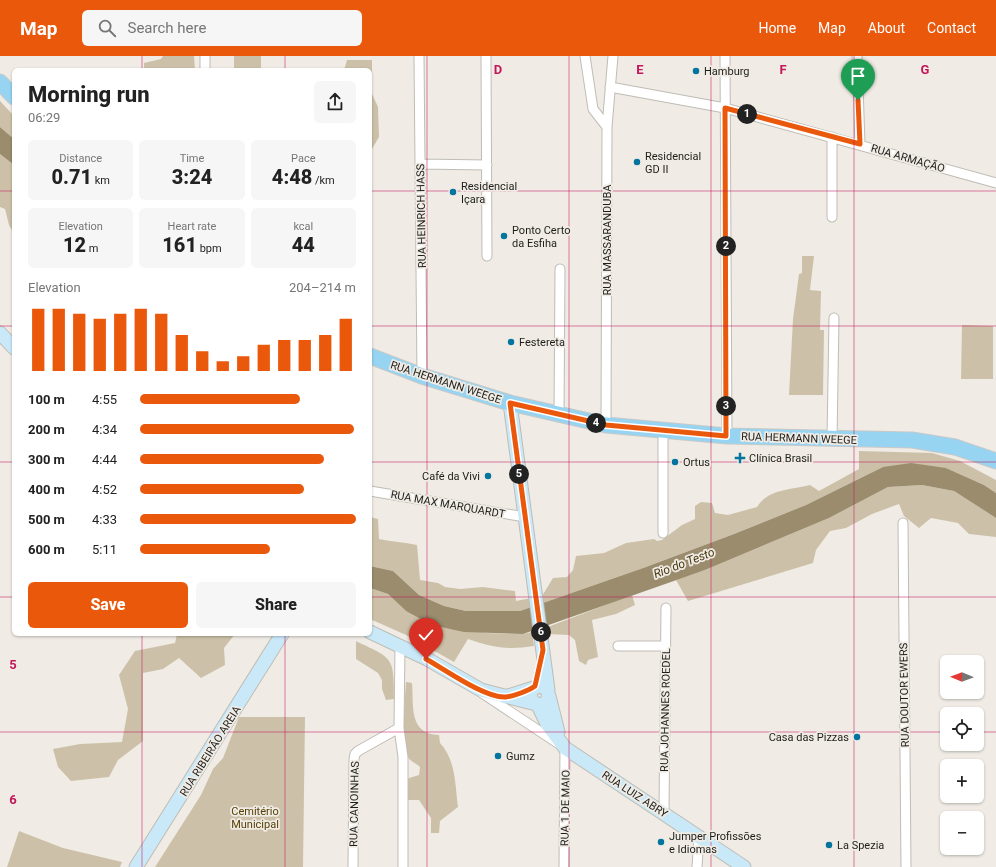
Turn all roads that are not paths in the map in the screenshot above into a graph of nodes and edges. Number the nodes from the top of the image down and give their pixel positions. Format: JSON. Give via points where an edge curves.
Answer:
{"nodes":[{"id":1,"x":205,"y":56,"type":"edge"},
{"id":2,"x":419,"y":56,"type":"edge"},
{"id":3,"x":486,"y":56,"type":"edge"},
{"id":4,"x":585,"y":56,"type":"edge"},
{"id":5,"x":613,"y":56,"type":"edge"},
{"id":6,"x":725,"y":56,"type":"edge"},
{"id":7,"x":857,"y":56,"type":"edge"},
{"id":8,"x":205,"y":68,"type":"edge"},
{"id":9,"x":0,"y":82,"type":"edge"},
{"id":10,"x":610,"y":87,"type":"junction"},
{"id":11,"x":12,"y":95,"type":"edge"},
{"id":12,"x":725,"y":108,"type":"junction"},
{"id":13,"x":607,"y":127,"type":"junction"},
{"id":14,"x":832,"y":137,"type":"junction"},
{"id":15,"x":860,"y":144,"type":"junction"},
{"id":16,"x":420,"y":164,"type":"junction"},
{"id":17,"x":487,"y":165,"type":"junction"},
{"id":18,"x":996,"y":183,"type":"edge"},
{"id":19,"x":832,"y":217,"type":"dead end"},
{"id":20,"x":487,"y":256,"type":"dead end"},
{"id":21,"x":560,"y":270,"type":"dead end"},
{"id":22,"x":834,"y":318,"type":"dead end"},
{"id":23,"x":0,"y":333,"type":"edge"},
{"id":24,"x":12,"y":346,"type":"edge"},
{"id":25,"x":372,"y":357,"type":"edge"},
{"id":26,"x":422,"y":376,"type":"junction"},
{"id":27,"x":510,"y":403,"type":"junction"},
{"id":28,"x":559,"y":415,"type":"junction"},
{"id":29,"x":606,"y":425,"type":"junction"},
{"id":30,"x":663,"y":431,"type":"junction"},
{"id":31,"x":726,"y":436,"type":"junction"},
{"id":32,"x":832,"y":439,"type":"junction"},
{"id":33,"x":996,"y":461,"type":"edge"},
{"id":34,"x":372,"y":491,"type":"edge"},
{"id":35,"x":525,"y":517,"type":"junction"},
{"id":36,"x":903,"y":523,"type":"dead end"},
{"id":37,"x":663,"y":533,"type":"dead end"},
{"id":38,"x":666,"y":608,"type":"dead end"},
{"id":39,"x":372,"y":633,"type":"edge"},
{"id":40,"x":281,"y":636,"type":"edge"},
{"id":41,"x":400,"y":646,"type":"junction"},
{"id":42,"x":618,"y":646,"type":"dead end"},
{"id":43,"x":665,"y":646,"type":"junction"},
{"id":44,"x":472,"y":686,"type":"junction"},
{"id":45,"x":541,"y":690,"type":"junction"},
{"id":46,"x":505,"y":697,"type":"junction"},
{"id":47,"x":537,"y":704,"type":"junction"},
{"id":48,"x":399,"y":728,"type":"junction"},
{"id":49,"x":565,"y":748,"type":"junction"},
{"id":50,"x":664,"y":813,"type":"junction"},
{"id":51,"x":700,"y":837,"type":"junction"},
{"id":52,"x":136,"y":867,"type":"edge"},
{"id":53,"x":353,"y":867,"type":"edge"},
{"id":54,"x":403,"y":867,"type":"edge"},
{"id":55,"x":564,"y":867,"type":"edge"},
{"id":56,"x":697,"y":867,"type":"edge"},
{"id":57,"x":744,"y":867,"type":"edge"},
{"id":58,"x":906,"y":867,"type":"edge"}],
"edges":[{"from":1,"to":8,"type":"street"},
{"from":2,"to":16,"type":"street","name":"RUA HEINRICH HASS"},
{"from":3,"to":17,"type":"street"},
{"from":4,"to":13,"type":"street","via":[[594,109]]},
{"from":5,"to":10,"type":"street","name":"RUA MASSARANDUBA"},
{"from":6,"to":12,"type":"street"},
{"from":7,"to":15,"type":"street"},
{"from":9,"to":11,"type":"main road"},
{"from":10,"to":12,"type":"street","name":"RUA ARMAÇÃO"},
{"from":10,"to":13,"type":"street","name":"RUA MASSARANDUBA"},
{"from":12,"to":14,"type":"street","name":"RUA ARMAÇÃO"},
{"from":12,"to":31,"type":"street"},
{"from":13,"to":29,"type":"street","name":"RUA MASSARANDUBA"},
{"from":14,"to":15,"type":"street","name":"RUA ARMAÇÃO"},
{"from":14,"to":19,"type":"street"},
{"from":15,"to":18,"type":"street","name":"RUA ARMAÇÃO"},
{"from":16,"to":17,"type":"street"},
{"from":16,"to":26,"type":"street","name":"RUA HEINRICH HASS"},
{"from":17,"to":20,"type":"street"},
{"from":21,"to":28,"type":"street"},
{"from":22,"to":32,"type":"street"},
{"from":23,"to":24,"type":"main road"},
{"from":25,"to":26,"type":"main road","name":"RUA HERMANN WEEGE"},
{"from":26,"to":27,"type":"main road","name":"RUA HERMANN WEEGE"},
{"from":27,"to":28,"type":"main road","name":"RUA HERMANN WEEGE"},
{"from":27,"to":35,"type":"main road"},
{"from":28,"to":29,"type":"main road","name":"RUA HERMANN WEEGE"},
{"from":29,"to":30,"type":"main road","name":"RUA HERMANN WEEGE"},
{"from":30,"to":31,"type":"main road","name":"RUA HERMANN WEEGE"},
{"from":30,"to":37,"type":"street"},
{"from":31,"to":32,"type":"main road","name":"RUA HERMANN WEEGE"},
{"from":32,"to":33,"type":"main road","name":"RUA HERMANN WEEGE","via":[[932,442],[967,450]]},
{"from":34,"to":35,"type":"street","name":"RUA MAX MARQUARDT"},
{"from":35,"to":45,"type":"main road","via":[[543,650]]},
{"from":36,"to":58,"type":"street","name":"RUA DOUTOR EWERS"},
{"from":38,"to":43,"type":"street","name":"RUA JOHANNES ROEDEL"},
{"from":39,"to":41,"type":"main road"},
{"from":40,"to":52,"type":"main road","name":"RUA RIBEIRÃO AREIA"},
{"from":41,"to":44,"type":"main road"},
{"from":41,"to":48,"type":"street"},
{"from":42,"to":43,"type":"street"},
{"from":43,"to":50,"type":"street","name":"RUA JOHANNES ROEDEL"},
{"from":44,"to":46,"type":"main road"},
{"from":44,"to":49,"type":"street"},
{"from":45,"to":46,"type":"main road"},
{"from":45,"to":47,"type":"main road","via":[[545,703]]},
{"from":45,"to":49,"type":"main road"},
{"from":46,"to":47,"type":"main road"},
{"from":47,"to":49,"type":"main road","name":"RUA LUIZ ABRY","via":[[547,724]]},
{"from":48,"to":53,"type":"street","name":"RUA CANOINHAS","via":[[355,754]]},
{"from":48,"to":54,"type":"street","via":[[403,757]]},
{"from":49,"to":50,"type":"main road","name":"RUA LUIZ ABRY"},
{"from":49,"to":55,"type":"street","name":"RUA 1 DE MAIO"},
{"from":50,"to":51,"type":"main road","name":"RUA LUIZ ABRY"},
{"from":51,"to":56,"type":"street"},
{"from":51,"to":57,"type":"main road","name":"RUA LUIZ ABRY"}]}
